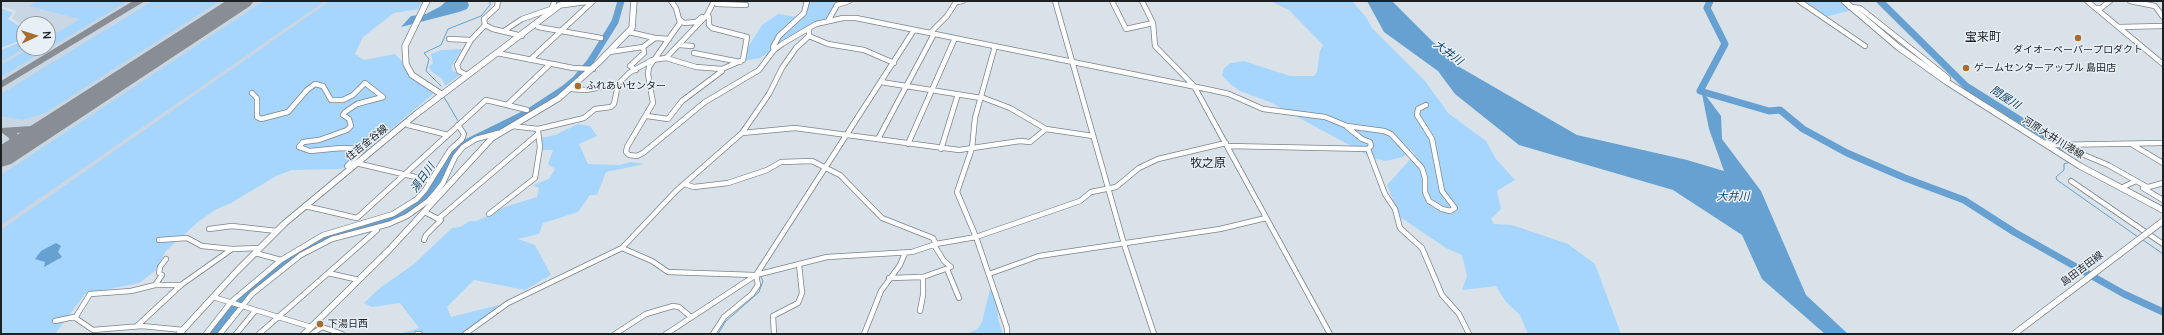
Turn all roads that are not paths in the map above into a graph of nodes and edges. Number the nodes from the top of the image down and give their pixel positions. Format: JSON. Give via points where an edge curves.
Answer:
{"nodes":[{"id":1,"x":427,"y":1,"type":"edge"},
{"id":2,"x":498,"y":1,"type":"edge"},
{"id":3,"x":590,"y":1,"type":"edge"},
{"id":4,"x":593,"y":1,"type":"edge"},
{"id":5,"x":634,"y":1,"type":"edge"},
{"id":6,"x":671,"y":1,"type":"edge"},
{"id":7,"x":714,"y":1,"type":"edge"},
{"id":8,"x":717,"y":1,"type":"edge"},
{"id":9,"x":806,"y":1,"type":"edge"},
{"id":10,"x":850,"y":1,"type":"edge"},
{"id":11,"x":963,"y":1,"type":"edge"},
{"id":12,"x":1055,"y":1,"type":"edge"},
{"id":13,"x":1112,"y":1,"type":"edge"},
{"id":14,"x":1142,"y":1,"type":"edge"},
{"id":15,"x":1799,"y":1,"type":"edge"},
{"id":16,"x":1844,"y":1,"type":"edge"},
{"id":17,"x":2087,"y":1,"type":"edge"},
{"id":18,"x":2110,"y":1,"type":"edge"},
{"id":19,"x":2130,"y":1,"type":"edge"},
{"id":20,"x":554,"y":2,"type":"dead end"},
{"id":21,"x":955,"y":2,"type":"edge"},
{"id":22,"x":562,"y":3,"type":"edge"},
{"id":23,"x":746,"y":5,"type":"dead end"},
{"id":24,"x":2096,"y":8,"type":"junction"},
{"id":25,"x":707,"y":15,"type":"junction"},
{"id":26,"x":2163,"y":17,"type":"edge"},
{"id":27,"x":679,"y":19,"type":"junction"},
{"id":28,"x":828,"y":21,"type":"junction"},
{"id":29,"x":1153,"y":23,"type":"junction"},
{"id":30,"x":485,"y":25,"type":"junction"},
{"id":31,"x":2163,"y":26,"type":"edge"},
{"id":32,"x":538,"y":27,"type":"dead end"},
{"id":33,"x":2118,"y":27,"type":"junction"},
{"id":34,"x":809,"y":29,"type":"junction"},
{"id":35,"x":914,"y":30,"type":"junction"},
{"id":36,"x":504,"y":31,"type":"junction"},
{"id":37,"x":560,"y":32,"type":"junction"},
{"id":38,"x":629,"y":32,"type":"junction"},
{"id":39,"x":932,"y":34,"type":"junction"},
{"id":40,"x":522,"y":36,"type":"junction"},
{"id":41,"x":809,"y":36,"type":"junction"},
{"id":42,"x":601,"y":38,"type":"dead end"},
{"id":43,"x":655,"y":38,"type":"junction"},
{"id":44,"x":955,"y":38,"type":"junction"},
{"id":45,"x":449,"y":39,"type":"dead end"},
{"id":46,"x":669,"y":39,"type":"junction"},
{"id":47,"x":471,"y":40,"type":"junction"},
{"id":48,"x":680,"y":45,"type":"junction"},
{"id":49,"x":692,"y":46,"type":"dead end"},
{"id":50,"x":995,"y":46,"type":"junction"},
{"id":51,"x":1865,"y":46,"type":"dead end"},
{"id":52,"x":643,"y":47,"type":"junction"},
{"id":53,"x":774,"y":50,"type":"junction"},
{"id":54,"x":609,"y":52,"type":"junction"},
{"id":55,"x":497,"y":53,"type":"junction"},
{"id":56,"x":694,"y":53,"type":"dead end"},
{"id":57,"x":666,"y":58,"type":"junction"},
{"id":58,"x":655,"y":59,"type":"junction"},
{"id":59,"x":530,"y":60,"type":"junction"},
{"id":60,"x":740,"y":62,"type":"junction"},
{"id":61,"x":1072,"y":62,"type":"junction"},
{"id":62,"x":894,"y":63,"type":"junction"},
{"id":63,"x":550,"y":64,"type":"junction"},
{"id":64,"x":2163,"y":64,"type":"edge"},
{"id":65,"x":591,"y":69,"type":"junction"},
{"id":66,"x":722,"y":69,"type":"junction"},
{"id":67,"x":636,"y":70,"type":"junction"},
{"id":68,"x":467,"y":75,"type":"junction"},
{"id":69,"x":881,"y":82,"type":"junction"},
{"id":70,"x":618,"y":84,"type":"junction"},
{"id":71,"x":906,"y":86,"type":"junction"},
{"id":72,"x":1194,"y":86,"type":"junction"},
{"id":73,"x":570,"y":89,"type":"junction"},
{"id":74,"x":932,"y":90,"type":"junction"},
{"id":75,"x":252,"y":93,"type":"dead end"},
{"id":76,"x":441,"y":94,"type":"junction"},
{"id":77,"x":958,"y":94,"type":"junction"},
{"id":78,"x":981,"y":98,"type":"junction"},
{"id":79,"x":507,"y":105,"type":"junction"},
{"id":80,"x":1426,"y":105,"type":"dead end"},
{"id":81,"x":527,"y":110,"type":"dead end"},
{"id":82,"x":647,"y":116,"type":"junction"},
{"id":83,"x":460,"y":124,"type":"junction"},
{"id":84,"x":408,"y":125,"type":"dead end"},
{"id":85,"x":510,"y":126,"type":"junction"},
{"id":86,"x":1347,"y":126,"type":"junction"},
{"id":87,"x":1046,"y":129,"type":"junction"},
{"id":88,"x":538,"y":131,"type":"junction"},
{"id":89,"x":498,"y":133,"type":"junction"},
{"id":90,"x":742,"y":133,"type":"junction"},
{"id":91,"x":448,"y":135,"type":"junction"},
{"id":92,"x":847,"y":136,"type":"junction"},
{"id":93,"x":1093,"y":136,"type":"junction"},
{"id":94,"x":2034,"y":137,"type":"junction"},
{"id":95,"x":878,"y":139,"type":"junction"},
{"id":96,"x":2163,"y":143,"type":"edge"},
{"id":97,"x":908,"y":144,"type":"junction"},
{"id":98,"x":2131,"y":144,"type":"junction"},
{"id":99,"x":1227,"y":145,"type":"junction"},
{"id":100,"x":2061,"y":145,"type":"junction"},
{"id":101,"x":972,"y":148,"type":"junction"},
{"id":102,"x":940,"y":149,"type":"junction"},
{"id":103,"x":1368,"y":149,"type":"junction"},
{"id":104,"x":356,"y":163,"type":"junction"},
{"id":105,"x":2163,"y":163,"type":"edge"},
{"id":106,"x":826,"y":167,"type":"junction"},
{"id":107,"x":350,"y":168,"type":"junction"},
{"id":108,"x":404,"y":175,"type":"junction"},
{"id":109,"x":428,"y":180,"type":"dead end"},
{"id":110,"x":2070,"y":181,"type":"dead end"},
{"id":111,"x":2134,"y":181,"type":"junction"},
{"id":112,"x":2163,"y":183,"type":"edge"},
{"id":113,"x":684,"y":184,"type":"junction"},
{"id":114,"x":1108,"y":188,"type":"junction"},
{"id":115,"x":2121,"y":188,"type":"junction"},
{"id":116,"x":2146,"y":188,"type":"junction"},
{"id":117,"x":2163,"y":200,"type":"edge"},
{"id":118,"x":305,"y":206,"type":"junction"},
{"id":119,"x":2163,"y":210,"type":"edge"},
{"id":120,"x":425,"y":212,"type":"junction"},
{"id":121,"x":489,"y":214,"type":"dead end"},
{"id":122,"x":1266,"y":218,"type":"junction"},
{"id":123,"x":438,"y":219,"type":"junction"},
{"id":124,"x":2163,"y":220,"type":"edge"},
{"id":125,"x":209,"y":229,"type":"dead end"},
{"id":126,"x":378,"y":230,"type":"dead end"},
{"id":127,"x":277,"y":231,"type":"junction"},
{"id":128,"x":976,"y":237,"type":"junction"},
{"id":129,"x":159,"y":240,"type":"dead end"},
{"id":130,"x":424,"y":240,"type":"dead end"},
{"id":131,"x":935,"y":244,"type":"junction"},
{"id":132,"x":1124,"y":244,"type":"junction"},
{"id":133,"x":2163,"y":244,"type":"edge"},
{"id":134,"x":259,"y":248,"type":"junction"},
{"id":135,"x":622,"y":248,"type":"junction"},
{"id":136,"x":232,"y":249,"type":"junction"},
{"id":137,"x":905,"y":252,"type":"junction"},
{"id":138,"x":254,"y":253,"type":"junction"},
{"id":139,"x":166,"y":259,"type":"dead end"},
{"id":140,"x":281,"y":260,"type":"junction"},
{"id":141,"x":799,"y":264,"type":"junction"},
{"id":142,"x":947,"y":269,"type":"junction"},
{"id":143,"x":328,"y":273,"type":"junction"},
{"id":144,"x":988,"y":274,"type":"junction"},
{"id":145,"x":756,"y":275,"type":"junction"},
{"id":146,"x":923,"y":277,"type":"junction"},
{"id":147,"x":889,"y":278,"type":"junction"},
{"id":148,"x":359,"y":280,"type":"junction"},
{"id":149,"x":155,"y":285,"type":"junction"},
{"id":150,"x":181,"y":285,"type":"junction"},
{"id":151,"x":213,"y":297,"type":"junction"},
{"id":152,"x":959,"y":298,"type":"dead end"},
{"id":153,"x":231,"y":302,"type":"junction"},
{"id":154,"x":242,"y":306,"type":"junction"},
{"id":155,"x":256,"y":311,"type":"junction"},
{"id":156,"x":920,"y":311,"type":"dead end"},
{"id":157,"x":279,"y":317,"type":"junction"},
{"id":158,"x":691,"y":317,"type":"junction"},
{"id":159,"x":76,"y":318,"type":"junction"},
{"id":160,"x":55,"y":321,"type":"dead end"},
{"id":161,"x":137,"y":326,"type":"junction"},
{"id":162,"x":311,"y":327,"type":"junction"},
{"id":163,"x":181,"y":332,"type":"edge"},
{"id":164,"x":206,"y":334,"type":"edge"},
{"id":165,"x":220,"y":334,"type":"edge"},
{"id":166,"x":236,"y":334,"type":"edge"},
{"id":167,"x":259,"y":334,"type":"edge"},
{"id":168,"x":304,"y":334,"type":"edge"},
{"id":169,"x":312,"y":334,"type":"edge"},
{"id":170,"x":342,"y":334,"type":"edge"},
{"id":171,"x":465,"y":334,"type":"edge"},
{"id":172,"x":616,"y":334,"type":"edge"},
{"id":173,"x":666,"y":334,"type":"edge"},
{"id":174,"x":714,"y":334,"type":"edge"},
{"id":175,"x":774,"y":334,"type":"edge"},
{"id":176,"x":864,"y":334,"type":"edge"},
{"id":177,"x":1007,"y":334,"type":"edge"},
{"id":178,"x":1154,"y":334,"type":"edge"},
{"id":179,"x":1330,"y":334,"type":"edge"},
{"id":180,"x":1469,"y":334,"type":"edge"},
{"id":181,"x":2014,"y":334,"type":"edge"}],
"edges":[{"from":1,"to":76,"type":"main road","via":[[405,46],[406,64],[412,75]]},
{"from":2,"to":30,"type":"street","via":[[497,7],[484,18]]},
{"from":3,"to":22,"type":"main road","name":"住吉金谷線"},
{"from":4,"to":37,"type":"street"},
{"from":5,"to":38,"type":"main road","via":[[633,25]]},
{"from":6,"to":27,"type":"street","via":[[675,5]]},
{"from":7,"to":25,"type":"street"},
{"from":8,"to":23,"type":"street","via":[[717,4]]},
{"from":9,"to":53,"type":"street","via":[[804,13],[779,36]]},
{"from":10,"to":28,"type":"street","via":[[837,5]]},
{"from":11,"to":21,"type":"street"},
{"from":12,"to":61,"type":"street"},
{"from":13,"to":29,"type":"street","via":[[1126,29]]},
{"from":14,"to":29,"type":"street"},
{"from":15,"to":51,"type":"street"},
{"from":16,"to":94,"type":"main road","name":"河原大井川港線","via":[[1898,48]]},
{"from":17,"to":24,"type":"street"},
{"from":18,"to":24,"type":"street","via":[[2101,8]]},
{"from":19,"to":26,"type":"street","via":[[2155,6]]},
{"from":20,"to":36,"type":"street","via":[[551,9],[522,19]]},
{"from":21,"to":39,"type":"street"},
{"from":22,"to":40,"type":"main road","name":"住吉金谷線"},
{"from":24,"to":33,"type":"street"},
{"from":25,"to":27,"type":"street","via":[[696,22],[684,23]]},
{"from":25,"to":48,"type":"street"},
{"from":25,"to":60,"type":"street","via":[[712,28],[747,37],[745,55]]},
{"from":27,"to":46,"type":"street","via":[[678,26]]},
{"from":28,"to":34,"type":"street"},
{"from":28,"to":35,"type":"street","via":[[856,18]]},
{"from":29,"to":72,"type":"street","via":[[1159,52]]},
{"from":30,"to":36,"type":"street"},
{"from":30,"to":47,"type":"street"},
{"from":31,"to":33,"type":"street"},
{"from":32,"to":37,"type":"street"},
{"from":33,"to":64,"type":"street"},
{"from":34,"to":41,"type":"street"},
{"from":34,"to":53,"type":"street"},
{"from":35,"to":39,"type":"street"},
{"from":35,"to":62,"type":"street"},
{"from":36,"to":40,"type":"street"},
{"from":37,"to":42,"type":"street"},
{"from":37,"to":59,"type":"street"},
{"from":38,"to":43,"type":"street"},
{"from":38,"to":54,"type":"main road"},
{"from":39,"to":44,"type":"street"},
{"from":39,"to":71,"type":"street"},
{"from":40,"to":55,"type":"main road","name":"住吉金谷線"},
{"from":41,"to":62,"type":"street","via":[[828,44],[864,50]]},
{"from":41,"to":90,"type":"street","via":[[796,48],[782,68],[769,94]]},
{"from":43,"to":46,"type":"street"},
{"from":43,"to":52,"type":"street"},
{"from":44,"to":50,"type":"street"},
{"from":44,"to":74,"type":"street"},
{"from":45,"to":47,"type":"street"},
{"from":46,"to":58,"type":"street"},
{"from":47,"to":68,"type":"street","via":[[457,65],[458,71]]},
{"from":48,"to":49,"type":"street"},
{"from":48,"to":57,"type":"street"},
{"from":50,"to":61,"type":"street"},
{"from":50,"to":78,"type":"street"},
{"from":52,"to":54,"type":"street"},
{"from":52,"to":67,"type":"street","via":[[644,53],[630,66]]},
{"from":53,"to":82,"type":"street","via":[[759,70],[705,102],[643,153],[637,156],[629,155],[626,152],[627,147]]},
{"from":54,"to":65,"type":"main road"},
{"from":55,"to":59,"type":"street"},
{"from":55,"to":68,"type":"main road","name":"住吉金谷線"},
{"from":56,"to":60,"type":"street"},
{"from":57,"to":58,"type":"street"},
{"from":57,"to":66,"type":"street","via":[[696,67]]},
{"from":58,"to":67,"type":"street"},
{"from":58,"to":82,"type":"street","via":[[648,71],[653,103]]},
{"from":59,"to":63,"type":"street"},
{"from":60,"to":66,"type":"street"},
{"from":61,"to":72,"type":"street"},
{"from":61,"to":93,"type":"street"},
{"from":62,"to":69,"type":"street"},
{"from":63,"to":65,"type":"street"},
{"from":63,"to":79,"type":"street"},
{"from":65,"to":73,"type":"main road"},
{"from":66,"to":82,"type":"street","via":[[722,72],[682,101],[668,119]]},
{"from":67,"to":70,"type":"street"},
{"from":68,"to":76,"type":"main road","name":"住吉金谷線"},
{"from":69,"to":71,"type":"street"},
{"from":69,"to":92,"type":"street"},
{"from":70,"to":73,"type":"street","via":[[586,90]]},
{"from":70,"to":88,"type":"street","via":[[612,107],[599,108],[584,118]]},
{"from":71,"to":74,"type":"street"},
{"from":71,"to":95,"type":"street"},
{"from":72,"to":86,"type":"street","via":[[1229,94],[1263,109],[1325,117]]},
{"from":72,"to":99,"type":"street"},
{"from":73,"to":85,"type":"main road","via":[[549,105]]},
{"from":74,"to":77,"type":"street"},
{"from":74,"to":97,"type":"street"},
{"from":75,"to":107,"type":"street","via":[[257,98],[257,117],[261,118],[288,112],[315,84],[327,90],[331,100],[343,100],[353,95],[365,83],[383,97],[357,104],[345,112],[343,115],[349,119],[350,126],[347,130],[319,140],[303,142],[299,147],[310,152],[341,148],[364,149],[347,166]]},
{"from":76,"to":104,"type":"main road","name":"住吉金谷線"},
{"from":77,"to":78,"type":"street"},
{"from":77,"to":102,"type":"street"},
{"from":78,"to":87,"type":"street","via":[[1010,108]]},
{"from":78,"to":101,"type":"street","via":[[975,118]]},
{"from":79,"to":81,"type":"street"},
{"from":79,"to":83,"type":"street","via":[[486,100]]},
{"from":80,"to":86,"type":"street","via":[[1418,109],[1417,115],[1432,139],[1442,191],[1455,208],[1450,211],[1429,201],[1425,192],[1422,168],[1391,134]]},
{"from":83,"to":91,"type":"street"},
{"from":83,"to":140,"type":"street","via":[[464,134],[462,139],[450,150],[417,200],[393,214],[312,240]]},
{"from":84,"to":91,"type":"street"},
{"from":85,"to":88,"type":"street"},
{"from":85,"to":89,"type":"main road"},
{"from":86,"to":103,"type":"street","via":[[1362,139],[1370,142],[1371,146]]},
{"from":87,"to":93,"type":"street"},
{"from":87,"to":101,"type":"street","via":[[1030,142],[1020,141]]},
{"from":88,"to":121,"type":"street","via":[[540,147],[535,178]]},
{"from":88,"to":123,"type":"street"},
{"from":89,"to":120,"type":"main road"},
{"from":89,"to":154,"type":"street","via":[[476,139],[463,148],[443,183],[419,208],[390,224],[347,234],[320,244],[252,294]]},
{"from":90,"to":92,"type":"street","via":[[795,128]]},
{"from":90,"to":113,"type":"street"},
{"from":91,"to":108,"type":"street"},
{"from":92,"to":95,"type":"street"},
{"from":92,"to":106,"type":"street"},
{"from":93,"to":114,"type":"street"},
{"from":94,"to":100,"type":"street","via":[[2052,145]]},
{"from":94,"to":115,"type":"main road","name":"河原大井川港線","via":[[2096,176]]},
{"from":95,"to":97,"type":"street"},
{"from":96,"to":98,"type":"street"},
{"from":97,"to":102,"type":"street"},
{"from":98,"to":100,"type":"street"},
{"from":98,"to":105,"type":"street"},
{"from":99,"to":103,"type":"street"},
{"from":99,"to":114,"type":"street","via":[[1158,159],[1139,168],[1116,187]]},
{"from":99,"to":122,"type":"street"},
{"from":100,"to":111,"type":"street"},
{"from":101,"to":102,"type":"street"},
{"from":101,"to":128,"type":"street","via":[[957,192]]},
{"from":103,"to":180,"type":"street","via":[[1385,194],[1395,209],[1400,228],[1422,248],[1442,295],[1459,314]]},
{"from":104,"to":107,"type":"main road","name":"住吉金谷線"},
{"from":104,"to":108,"type":"street"},
{"from":106,"to":113,"type":"street","via":[[805,160],[787,161],[728,183],[694,187]]},
{"from":106,"to":131,"type":"street","via":[[840,175],[882,218],[932,238]]},
{"from":106,"to":145,"type":"street"},
{"from":107,"to":118,"type":"main road","name":"住吉金谷線"},
{"from":108,"to":109,"type":"street"},
{"from":108,"to":118,"type":"street","via":[[357,218]]},
{"from":110,"to":133,"type":"street"},
{"from":111,"to":115,"type":"street"},
{"from":111,"to":116,"type":"street"},
{"from":112,"to":116,"type":"street"},
{"from":113,"to":135,"type":"street"},
{"from":114,"to":128,"type":"street","via":[[1091,192],[1080,201]]},
{"from":114,"to":132,"type":"street"},
{"from":115,"to":119,"type":"main road","name":"河原大井川港線"},
{"from":116,"to":117,"type":"street"},
{"from":118,"to":127,"type":"main road","name":"住吉金谷線"},
{"from":120,"to":123,"type":"street"},
{"from":120,"to":148,"type":"main road"},
{"from":122,"to":132,"type":"street","via":[[1220,229]]},
{"from":122,"to":179,"type":"street"},
{"from":123,"to":130,"type":"street","via":[[441,220]]},
{"from":124,"to":181,"type":"main road","name":"島田吉田線","bridge":true},
{"from":125,"to":127,"type":"street","via":[[232,226]]},
{"from":126,"to":143,"type":"street"},
{"from":127,"to":134,"type":"main road","name":"住吉金谷線"},
{"from":128,"to":131,"type":"street"},
{"from":128,"to":144,"type":"street"},
{"from":129,"to":136,"type":"street","via":[[187,238],[202,246]]},
{"from":131,"to":137,"type":"street"},
{"from":131,"to":142,"type":"street","via":[[944,261],[951,267]]},
{"from":132,"to":144,"type":"street","via":[[1039,256]]},
{"from":132,"to":178,"type":"street"},
{"from":134,"to":136,"type":"street"},
{"from":134,"to":138,"type":"main road","name":"住吉金谷線"},
{"from":135,"to":145,"type":"street","via":[[652,261],[668,272]]},
{"from":135,"to":171,"type":"street","via":[[508,304]]},
{"from":136,"to":150,"type":"street"},
{"from":137,"to":141,"type":"street","via":[[827,257]]},
{"from":137,"to":147,"type":"street","via":[[900,265]]},
{"from":138,"to":140,"type":"street"},
{"from":138,"to":151,"type":"main road","name":"住吉金谷線"},
{"from":139,"to":149,"type":"street","via":[[160,267],[159,273],[162,275]]},
{"from":140,"to":153,"type":"street"},
{"from":141,"to":145,"type":"street"},
{"from":141,"to":175,"type":"street","via":[[802,293],[798,303],[773,316]]},
{"from":142,"to":146,"type":"street"},
{"from":142,"to":152,"type":"street"},
{"from":143,"to":148,"type":"street"},
{"from":143,"to":157,"type":"street"},
{"from":144,"to":177,"type":"street"},
{"from":145,"to":158,"type":"street"},
{"from":145,"to":174,"type":"street","via":[[758,285],[752,294],[724,317]]},
{"from":146,"to":147,"type":"street"},
{"from":146,"to":156,"type":"street"},
{"from":147,"to":176,"type":"street","via":[[881,291]]},
{"from":148,"to":162,"type":"main road"},
{"from":149,"to":150,"type":"street"},
{"from":149,"to":159,"type":"street","via":[[131,291],[103,291],[90,294]]},
{"from":150,"to":161,"type":"street"},
{"from":151,"to":153,"type":"street"},
{"from":151,"to":163,"type":"main road","name":"住吉金谷線"},
{"from":153,"to":154,"type":"street"},
{"from":153,"to":164,"type":"street"},
{"from":154,"to":155,"type":"street"},
{"from":154,"to":165,"type":"street"},
{"from":155,"to":157,"type":"street"},
{"from":155,"to":166,"type":"street"},
{"from":157,"to":162,"type":"street"},
{"from":157,"to":167,"type":"street"},
{"from":158,"to":172,"type":"street","via":[[679,307],[673,306],[646,314]]},
{"from":158,"to":173,"type":"street"},
{"from":159,"to":160,"type":"street"},
{"from":159,"to":161,"type":"street","via":[[93,330]]},
{"from":161,"to":163,"type":"street"},
{"from":162,"to":168,"type":"main road"},
{"from":169,"to":170,"type":"street","via":[[322,327]]}]}
